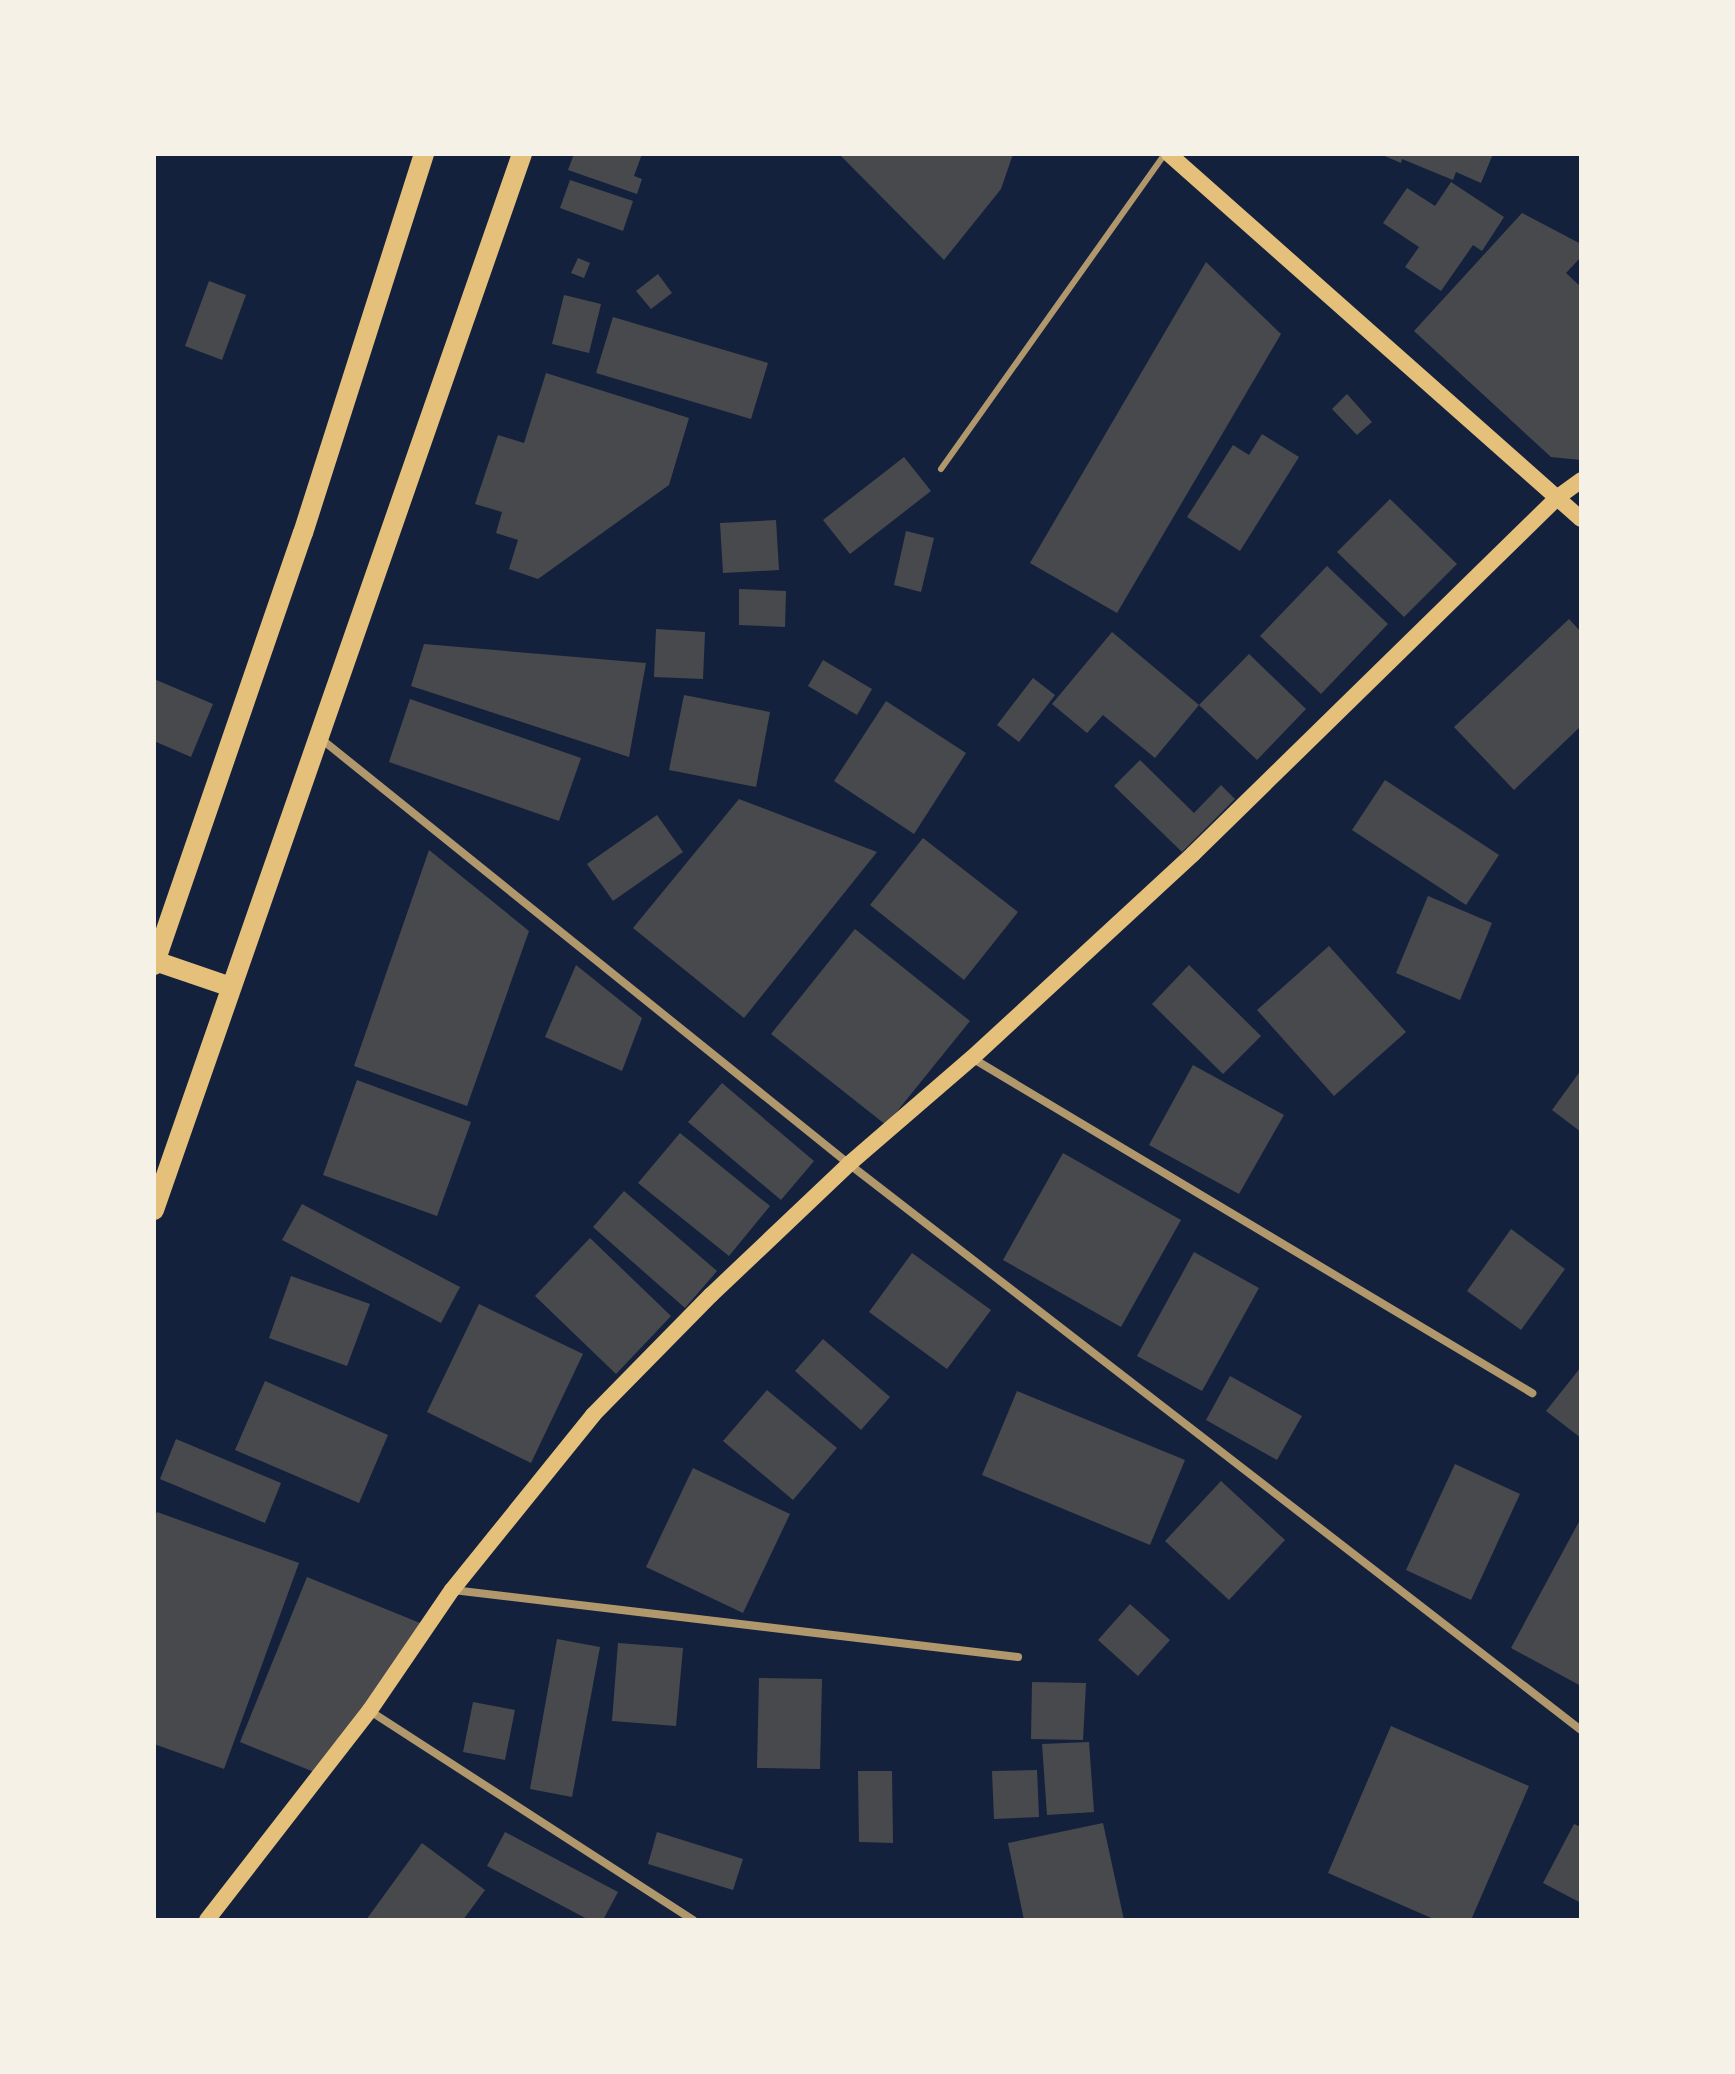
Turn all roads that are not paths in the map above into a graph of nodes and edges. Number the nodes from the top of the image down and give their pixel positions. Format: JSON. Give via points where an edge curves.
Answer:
{"nodes":[{"id":1,"x":424,"y":154,"type":"edge"},
{"id":2,"x":522,"y":154,"type":"edge"},
{"id":3,"x":1167,"y":154,"type":"edge"},
{"id":4,"x":941,"y":469,"type":"dead end"},
{"id":5,"x":1581,"y":480,"type":"edge"},
{"id":6,"x":1558,"y":497,"type":"junction"},
{"id":7,"x":1581,"y":519,"type":"edge"},
{"id":8,"x":320,"y":738,"type":"junction"},
{"id":9,"x":155,"y":963,"type":"edge"},
{"id":10,"x":231,"y":987,"type":"junction"},
{"id":11,"x":972,"y":1058,"type":"junction"},
{"id":12,"x":849,"y":1164,"type":"junction"},
{"id":13,"x":154,"y":1210,"type":"edge"},
{"id":14,"x":1532,"y":1393,"type":"dead end"},
{"id":15,"x":452,"y":1590,"type":"junction"},
{"id":16,"x":1018,"y":1657,"type":"dead end"},
{"id":17,"x":370,"y":1710,"type":"junction"},
{"id":18,"x":1581,"y":1730,"type":"edge"},
{"id":19,"x":207,"y":1920,"type":"edge"},
{"id":20,"x":693,"y":1920,"type":"edge"}],
"edges":[{"from":1,"to":9,"type":"main road","via":[[303,533]]},
{"from":2,"to":8,"type":"main road"},
{"from":3,"to":4,"type":"lane"},
{"from":3,"to":6,"type":"main road"},
{"from":5,"to":6,"type":"main road"},
{"from":6,"to":7,"type":"main road"},
{"from":6,"to":11,"type":"main road","via":[[1193,854]]},
{"from":8,"to":10,"type":"main road"},
{"from":8,"to":12,"type":"street"},
{"from":9,"to":10,"type":"main road"},
{"from":10,"to":13,"type":"main road"},
{"from":11,"to":12,"type":"main road"},
{"from":11,"to":14,"type":"street"},
{"from":12,"to":15,"type":"main road","via":[[593,1415]]},
{"from":12,"to":18,"type":"street"},
{"from":15,"to":16,"type":"street"},
{"from":15,"to":17,"type":"main road"},
{"from":17,"to":19,"type":"main road"},
{"from":17,"to":20,"type":"street"}]}
